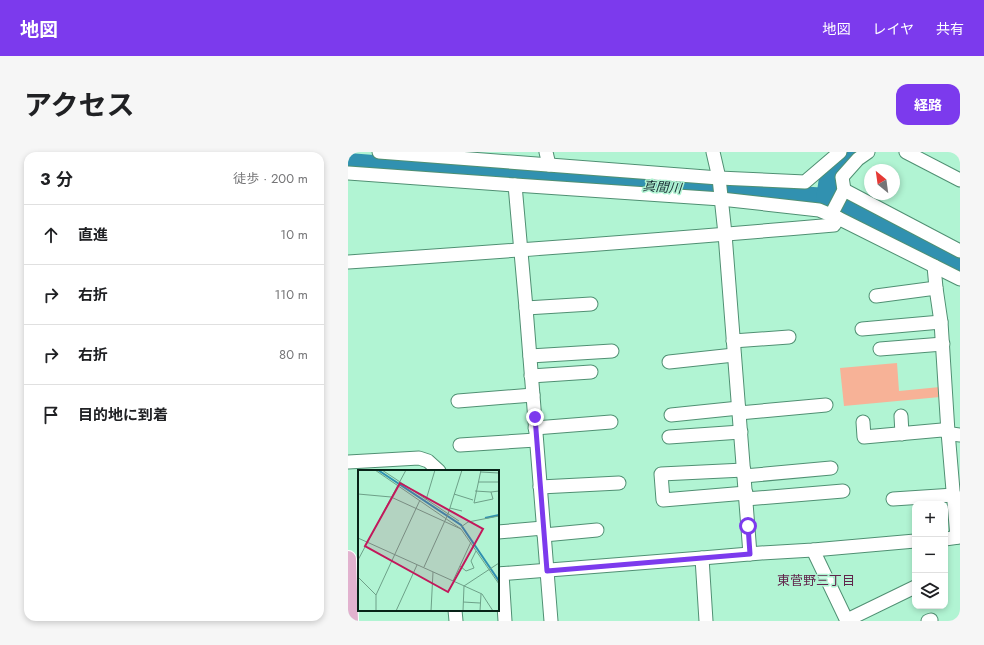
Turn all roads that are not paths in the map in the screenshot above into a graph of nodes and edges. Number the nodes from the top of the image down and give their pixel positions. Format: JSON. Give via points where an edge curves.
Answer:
{"nodes":[{"id":1,"x":379,"y":152,"type":"edge"},
{"id":2,"x":546,"y":152,"type":"edge"},
{"id":3,"x":713,"y":152,"type":"edge"},
{"id":4,"x":840,"y":152,"type":"edge"},
{"id":5,"x":868,"y":152,"type":"edge"},
{"id":6,"x":906,"y":152,"type":"edge"},
{"id":7,"x":406,"y":153,"type":"edge"},
{"id":8,"x":549,"y":165,"type":"junction"},
{"id":9,"x":348,"y":173,"type":"edge"},
{"id":10,"x":719,"y":178,"type":"junction"},
{"id":11,"x":960,"y":180,"type":"edge"},
{"id":12,"x":515,"y":186,"type":"junction"},
{"id":13,"x":844,"y":190,"type":"junction"},
{"id":14,"x":721,"y":199,"type":"junction"},
{"id":15,"x":834,"y":214,"type":"junction"},
{"id":16,"x":725,"y":234,"type":"junction"},
{"id":17,"x":520,"y":250,"type":"junction"},
{"id":18,"x":960,"y":250,"type":"edge"},
{"id":19,"x":348,"y":262,"type":"edge"},
{"id":20,"x":934,"y":266,"type":"junction"},
{"id":21,"x":960,"y":280,"type":"edge"},
{"id":22,"x":936,"y":288,"type":"junction"},
{"id":23,"x":876,"y":296,"type":"dead end"},
{"id":24,"x":592,"y":304,"type":"dead end"},
{"id":25,"x":526,"y":308,"type":"junction"},
{"id":26,"x":941,"y":322,"type":"junction"},
{"id":27,"x":862,"y":329,"type":"dead end"},
{"id":28,"x":789,"y":337,"type":"dead end"},
{"id":29,"x":733,"y":340,"type":"junction"},
{"id":30,"x":943,"y":344,"type":"junction"},
{"id":31,"x":880,"y":349,"type":"dead end"},
{"id":32,"x":612,"y":350,"type":"dead end"},
{"id":33,"x":734,"y":354,"type":"junction"},
{"id":34,"x":530,"y":356,"type":"junction"},
{"id":35,"x":669,"y":362,"type":"dead end"},
{"id":36,"x":591,"y":372,"type":"dead end"},
{"id":37,"x":531,"y":376,"type":"junction"},
{"id":38,"x":533,"y":395,"type":"junction"},
{"id":39,"x":458,"y":401,"type":"dead end"},
{"id":40,"x":826,"y":405,"type":"dead end"},
{"id":41,"x":739,"y":411,"type":"junction"},
{"id":42,"x":671,"y":415,"type":"dead end"},
{"id":43,"x":901,"y":416,"type":"dead end"},
{"id":44,"x":611,"y":422,"type":"dead end"},
{"id":45,"x":863,"y":422,"type":"dead end"},
{"id":46,"x":741,"y":432,"type":"junction"},
{"id":47,"x":536,"y":434,"type":"junction"},
{"id":48,"x":902,"y":434,"type":"junction"},
{"id":49,"x":954,"y":434,"type":"edge"},
{"id":50,"x":669,"y":437,"type":"dead end"},
{"id":51,"x":460,"y":445,"type":"dead end"},
{"id":52,"x":348,"y":462,"type":"edge"},
{"id":53,"x":831,"y":468,"type":"dead end"},
{"id":54,"x":438,"y":470,"type":"edge"},
{"id":55,"x":744,"y":473,"type":"junction"},
{"id":56,"x":619,"y":483,"type":"dead end"},
{"id":57,"x":540,"y":487,"type":"junction"},
{"id":58,"x":843,"y":490,"type":"dead end"},
{"id":59,"x":954,"y":495,"type":"junction"},
{"id":60,"x":746,"y":496,"type":"junction"},
{"id":61,"x":893,"y":499,"type":"dead end"},
{"id":62,"x":597,"y":530,"type":"dead end"},
{"id":63,"x":499,"y":532,"type":"edge"},
{"id":64,"x":544,"y":532,"type":"junction"},
{"id":65,"x":954,"y":538,"type":"edge"},
{"id":66,"x":912,"y":541,"type":"edge"},
{"id":67,"x":813,"y":550,"type":"junction"},
{"id":68,"x":750,"y":554,"type":"junction"},
{"id":69,"x":702,"y":558,"type":"junction"},
{"id":70,"x":348,"y":559,"type":"edge"},
{"id":71,"x":547,"y":571,"type":"junction"},
{"id":72,"x":500,"y":574,"type":"edge"},
{"id":73,"x":352,"y":588,"type":"edge"},
{"id":74,"x":912,"y":588,"type":"edge"},
{"id":75,"x":455,"y":611,"type":"edge"},
{"id":76,"x":847,"y":620,"type":"edge"},
{"id":77,"x":350,"y":621,"type":"edge"},
{"id":78,"x":456,"y":621,"type":"edge"},
{"id":79,"x":505,"y":621,"type":"edge"},
{"id":80,"x":550,"y":621,"type":"edge"},
{"id":81,"x":706,"y":621,"type":"edge"}],
"edges":[{"from":1,"to":7,"type":"street"},
{"from":2,"to":8,"type":"street"},
{"from":3,"to":10,"type":"street"},
{"from":4,"to":10,"type":"street","via":[[805,182]]},
{"from":5,"to":13,"type":"street","via":[[842,177]]},
{"from":6,"to":11,"type":"street"},
{"from":7,"to":8,"type":"street"},
{"from":8,"to":10,"type":"street"},
{"from":9,"to":12,"type":"street"},
{"from":10,"to":14,"type":"street"},
{"from":12,"to":14,"type":"street"},
{"from":12,"to":17,"type":"street"},
{"from":13,"to":15,"type":"street"},
{"from":13,"to":18,"type":"street"},
{"from":14,"to":15,"type":"street"},
{"from":14,"to":16,"type":"street"},
{"from":15,"to":16,"type":"street","via":[[834,225]]},
{"from":15,"to":20,"type":"street"},
{"from":16,"to":17,"type":"street"},
{"from":16,"to":29,"type":"street"},
{"from":17,"to":19,"type":"street"},
{"from":17,"to":25,"type":"street"},
{"from":20,"to":21,"type":"street"},
{"from":20,"to":22,"type":"street"},
{"from":22,"to":23,"type":"street"},
{"from":22,"to":26,"type":"street"},
{"from":24,"to":25,"type":"street"},
{"from":25,"to":34,"type":"street"},
{"from":26,"to":27,"type":"street"},
{"from":26,"to":30,"type":"street"},
{"from":28,"to":29,"type":"street"},
{"from":29,"to":33,"type":"street"},
{"from":30,"to":31,"type":"street"},
{"from":30,"to":49,"type":"street"},
{"from":32,"to":34,"type":"street"},
{"from":33,"to":35,"type":"street"},
{"from":33,"to":41,"type":"street"},
{"from":34,"to":37,"type":"street"},
{"from":36,"to":37,"type":"street"},
{"from":37,"to":38,"type":"street"},
{"from":38,"to":39,"type":"street"},
{"from":38,"to":47,"type":"street"},
{"from":40,"to":41,"type":"street"},
{"from":41,"to":42,"type":"street"},
{"from":41,"to":46,"type":"street"},
{"from":43,"to":48,"type":"street"},
{"from":44,"to":47,"type":"street"},
{"from":45,"to":48,"type":"street","via":[[864,437]]},
{"from":46,"to":50,"type":"street"},
{"from":46,"to":55,"type":"street"},
{"from":47,"to":51,"type":"street"},
{"from":47,"to":57,"type":"street"},
{"from":48,"to":49,"type":"street","via":[[942,430]]},
{"from":49,"to":59,"type":"street"},
{"from":52,"to":54,"type":"street","via":[[419,458],[428,461]]},
{"from":53,"to":55,"type":"street"},
{"from":55,"to":60,"type":"street"},
{"from":55,"to":60,"type":"street","via":[[661,474],[663,500]]},
{"from":56,"to":57,"type":"street"},
{"from":57,"to":64,"type":"street"},
{"from":58,"to":60,"type":"street"},
{"from":59,"to":61,"type":"street"},
{"from":59,"to":65,"type":"street"},
{"from":60,"to":68,"type":"street"},
{"from":62,"to":64,"type":"street"},
{"from":63,"to":64,"type":"street"},
{"from":64,"to":71,"type":"street"},
{"from":66,"to":67,"type":"street"},
{"from":67,"to":68,"type":"street"},
{"from":67,"to":76,"type":"street"},
{"from":68,"to":69,"type":"street"},
{"from":69,"to":71,"type":"street"},
{"from":69,"to":81,"type":"street"},
{"from":70,"to":73,"type":"main road"},
{"from":71,"to":72,"type":"street"},
{"from":71,"to":80,"type":"street"},
{"from":72,"to":79,"type":"street"},
{"from":73,"to":77,"type":"main road"},
{"from":74,"to":76,"type":"street"},
{"from":75,"to":78,"type":"street"}]}
